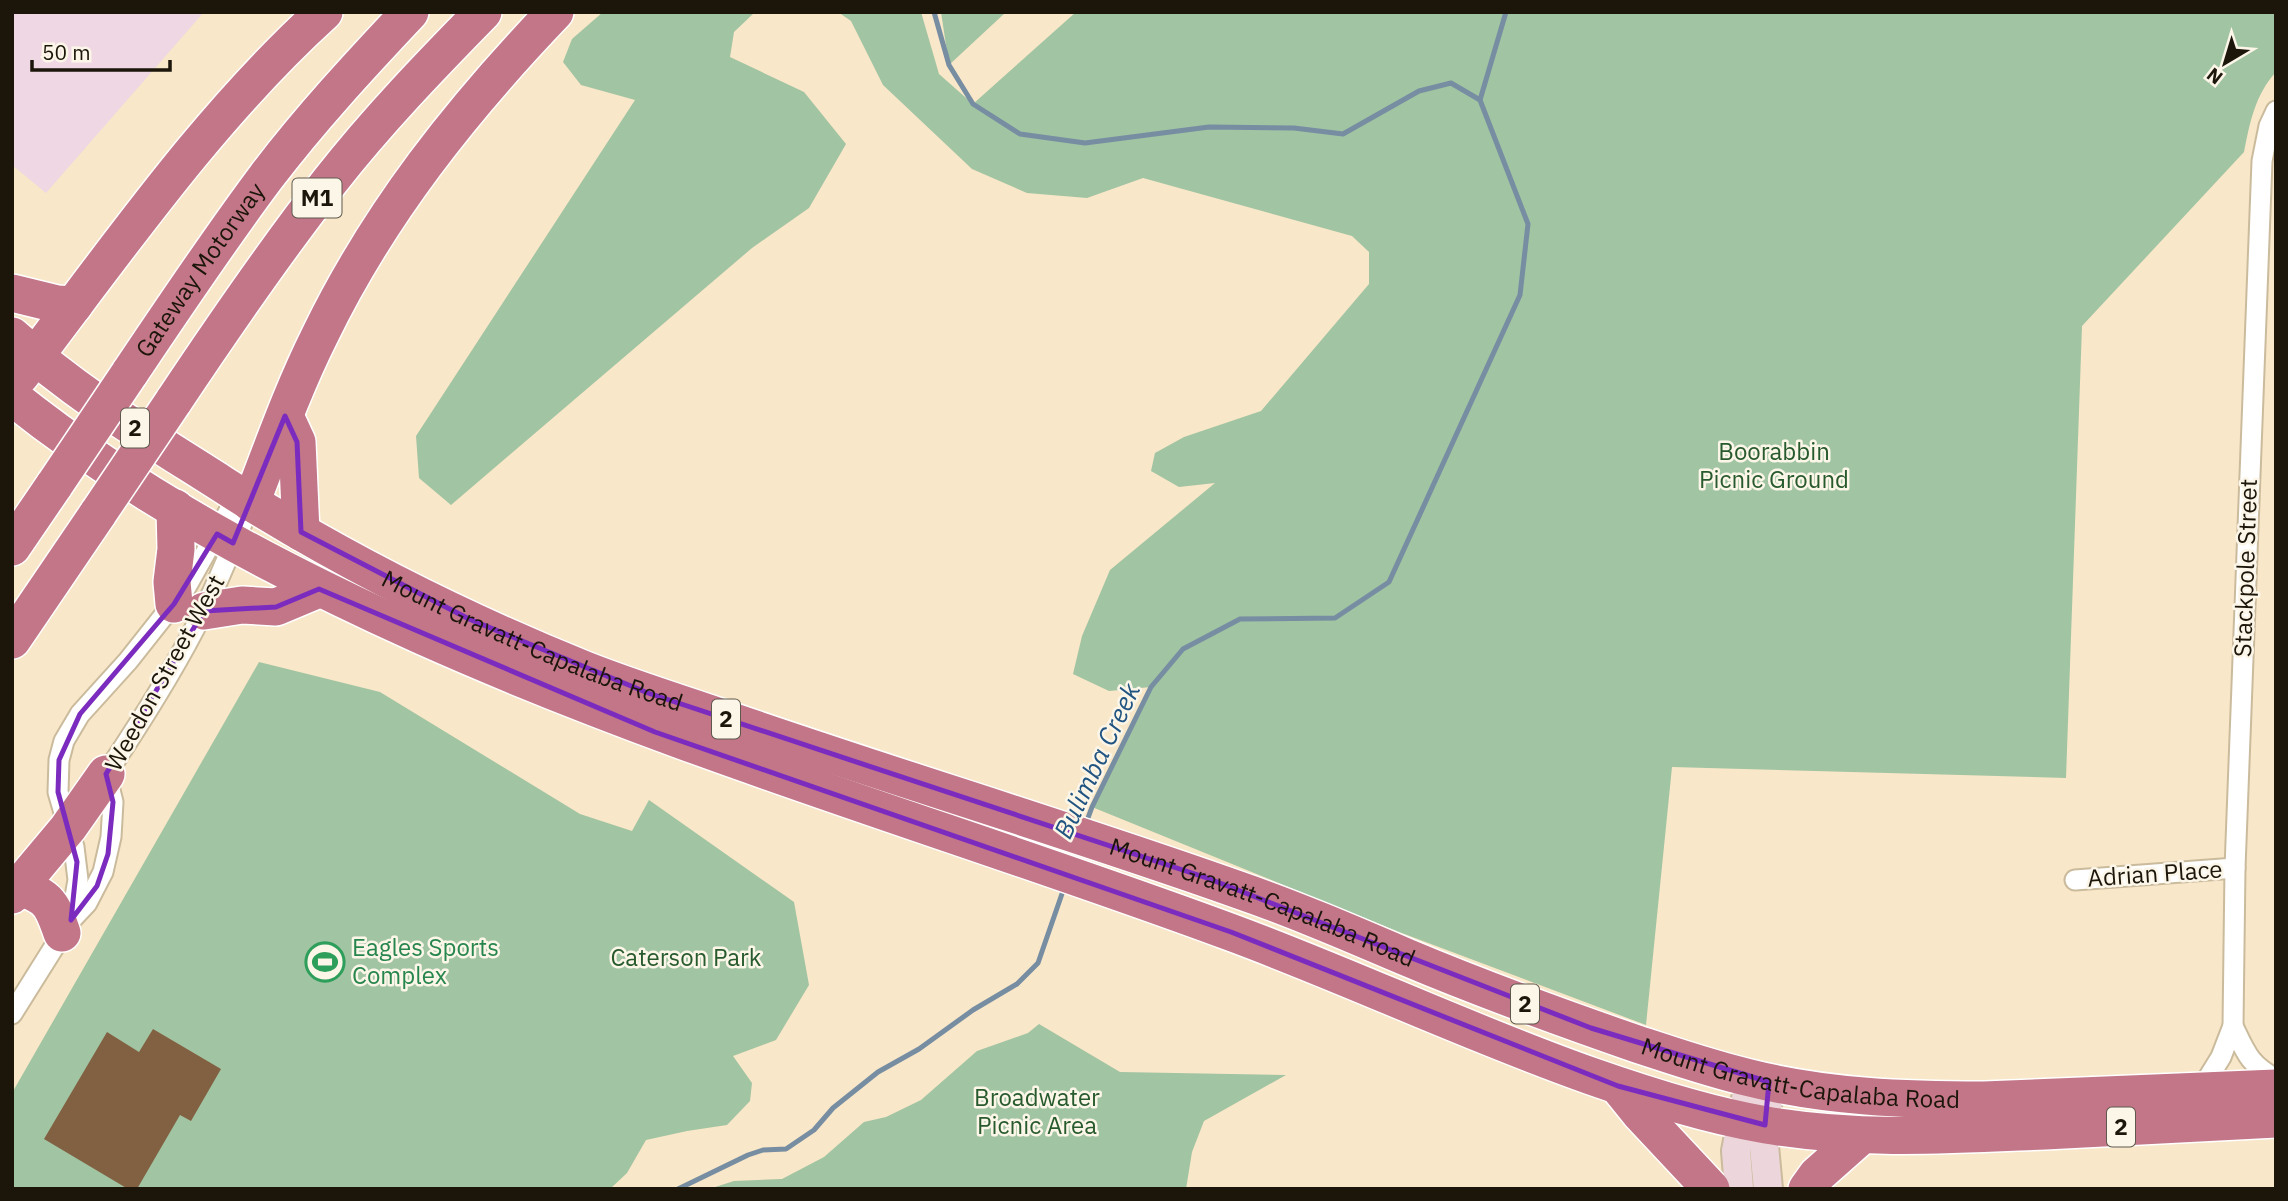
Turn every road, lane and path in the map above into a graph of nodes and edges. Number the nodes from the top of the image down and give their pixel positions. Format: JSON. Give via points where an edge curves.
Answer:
{"nodes":[{"id":1,"x":324,"y":12,"type":"edge"},
{"id":2,"x":410,"y":12,"type":"edge"},
{"id":3,"x":483,"y":12,"type":"edge"},
{"id":4,"x":555,"y":12,"type":"edge"},
{"id":5,"x":2276,"y":111,"type":"edge"},
{"id":6,"x":12,"y":293,"type":"edge"},
{"id":7,"x":74,"y":305,"type":"junction"},
{"id":8,"x":24,"y":346,"type":"edge"},
{"id":9,"x":12,"y":387,"type":"edge"},
{"id":10,"x":12,"y":397,"type":"edge"},
{"id":11,"x":285,"y":416,"type":"junction"},
{"id":12,"x":244,"y":499,"type":"junction"},
{"id":13,"x":175,"y":508,"type":"junction"},
{"id":14,"x":301,"y":532,"type":"junction"},
{"id":15,"x":225,"y":538,"type":"junction"},
{"id":16,"x":12,"y":547,"type":"edge"},
{"id":17,"x":319,"y":589,"type":"junction"},
{"id":18,"x":189,"y":608,"type":"junction"},
{"id":19,"x":12,"y":640,"type":"edge"},
{"id":20,"x":106,"y":774,"type":"junction"},
{"id":21,"x":68,"y":828,"type":"junction"},
{"id":22,"x":2235,"y":868,"type":"junction"},
{"id":23,"x":2075,"y":880,"type":"dead end"},
{"id":24,"x":16,"y":891,"type":"edge"},
{"id":25,"x":66,"y":927,"type":"junction"},
{"id":26,"x":12,"y":1014,"type":"edge"},
{"id":27,"x":2233,"y":1026,"type":"junction"},
{"id":28,"x":2276,"y":1079,"type":"edge"},
{"id":29,"x":1759,"y":1080,"type":"junction"},
{"id":30,"x":1618,"y":1086,"type":"junction"},
{"id":31,"x":2276,"y":1088,"type":"edge"},
{"id":32,"x":2200,"y":1091,"type":"junction"},
{"id":33,"x":2276,"y":1119,"type":"edge"},
{"id":34,"x":1753,"y":1123,"type":"junction"},
{"id":35,"x":1861,"y":1136,"type":"junction"},
{"id":36,"x":1711,"y":1189,"type":"edge"},
{"id":37,"x":1739,"y":1189,"type":"edge"},
{"id":38,"x":1768,"y":1189,"type":"edge"},
{"id":39,"x":1807,"y":1189,"type":"edge"}],
"edges":[{"from":1,"to":7,"type":"highway","via":[[203,140]]},
{"from":2,"to":16,"type":"highway","name":"Gateway Motorway","number":"M1","bridge":true,"via":[[268,175]]},
{"from":3,"to":19,"type":"highway","name":"Gateway Motorway","number":"M1","bridge":true,"via":[[331,180],[234,311]]},
{"from":4,"to":11,"type":"highway","via":[[458,120],[390,212],[321,333]]},
{"from":5,"to":22,"type":"street","name":"Stackpole Street","via":[[2262,161]]},
{"from":6,"to":7,"type":"highway"},
{"from":7,"to":8,"type":"highway"},
{"from":8,"to":9,"type":"highway"},
{"from":8,"to":12,"type":"highway","name":"Mount Gravatt-Capalaba Road","number":"2","via":[[128,424]]},
{"from":10,"to":13,"type":"highway","name":"Mount Gravatt-Capalaba Road","number":"2","via":[[108,467]]},
{"from":11,"to":12,"type":"highway"},
{"from":11,"to":14,"type":"highway","via":[[297,442]]},
{"from":12,"to":14,"type":"highway","name":"Mount Gravatt-Capalaba Road","number":"2"},
{"from":12,"to":15,"type":"street","name":"Weedon Street West"},
{"from":13,"to":15,"type":"highway","name":"Mount Gravatt-Capalaba Road","number":"2"},
{"from":13,"to":18,"type":"highway","via":[[172,582]]},
{"from":14,"to":29,"type":"highway","name":"Mount Gravatt-Capalaba Road","number":"2","via":[[431,601],[589,671],[789,742],[1142,856],[1306,914],[1591,1028]]},
{"from":15,"to":17,"type":"highway","name":"Mount Gravatt-Capalaba Road","number":"2"},
{"from":15,"to":18,"type":"street","name":"Weedon Street West"},
{"from":15,"to":18,"type":"street","name":"Weedon Street West","via":[[199,568]]},
{"from":17,"to":18,"type":"highway","via":[[276,607]]},
{"from":17,"to":30,"type":"highway","name":"Mount Gravatt-Capalaba Road","number":"2","via":[[491,667],[655,732],[1242,937],[1512,1048]]},
{"from":18,"to":20,"type":"street","name":"Weedon Street West","via":[[168,678]]},
{"from":18,"to":21,"type":"street","name":"Weedon Street West","via":[[128,661],[80,714],[64,741],[57,775]]},
{"from":20,"to":21,"type":"highway"},
{"from":20,"to":25,"type":"street","name":"Weedon Street West","via":[[113,802],[108,854],[97,886]]},
{"from":21,"to":24,"type":"highway"},
{"from":21,"to":25,"type":"street","name":"Weedon Street West","via":[[78,880]]},
{"from":22,"to":23,"type":"street","name":"Adrian Place"},
{"from":22,"to":27,"type":"street","name":"Stackpole Street"},
{"from":24,"to":25,"type":"highway","via":[[47,900]]},
{"from":25,"to":26,"type":"street","name":"Weedon Street West"},
{"from":27,"to":28,"type":"street","name":"Stackpole Street","via":[[2251,1062]]},
{"from":27,"to":32,"type":"street","name":"Stackpole Street"},
{"from":29,"to":32,"type":"highway","name":"Mount Gravatt-Capalaba Road","number":"2","via":[[1852,1095],[1937,1100]]},
{"from":29,"to":34,"type":"main road"},
{"from":30,"to":34,"type":"highway","name":"Mount Gravatt-Capalaba Road","number":"2"},
{"from":30,"to":36,"type":"highway"},
{"from":31,"to":32,"type":"highway","name":"Mount Gravatt-Capalaba Road","number":"2"},
{"from":33,"to":35,"type":"highway","name":"Mount Gravatt-Capalaba Road","number":"2"},
{"from":34,"to":35,"type":"highway","name":"Mount Gravatt-Capalaba Road","number":"2"},
{"from":34,"to":37,"type":"main road","via":[[1736,1151]]},
{"from":34,"to":38,"type":"main road"},
{"from":35,"to":39,"type":"highway","via":[[1816,1175]]}]}
